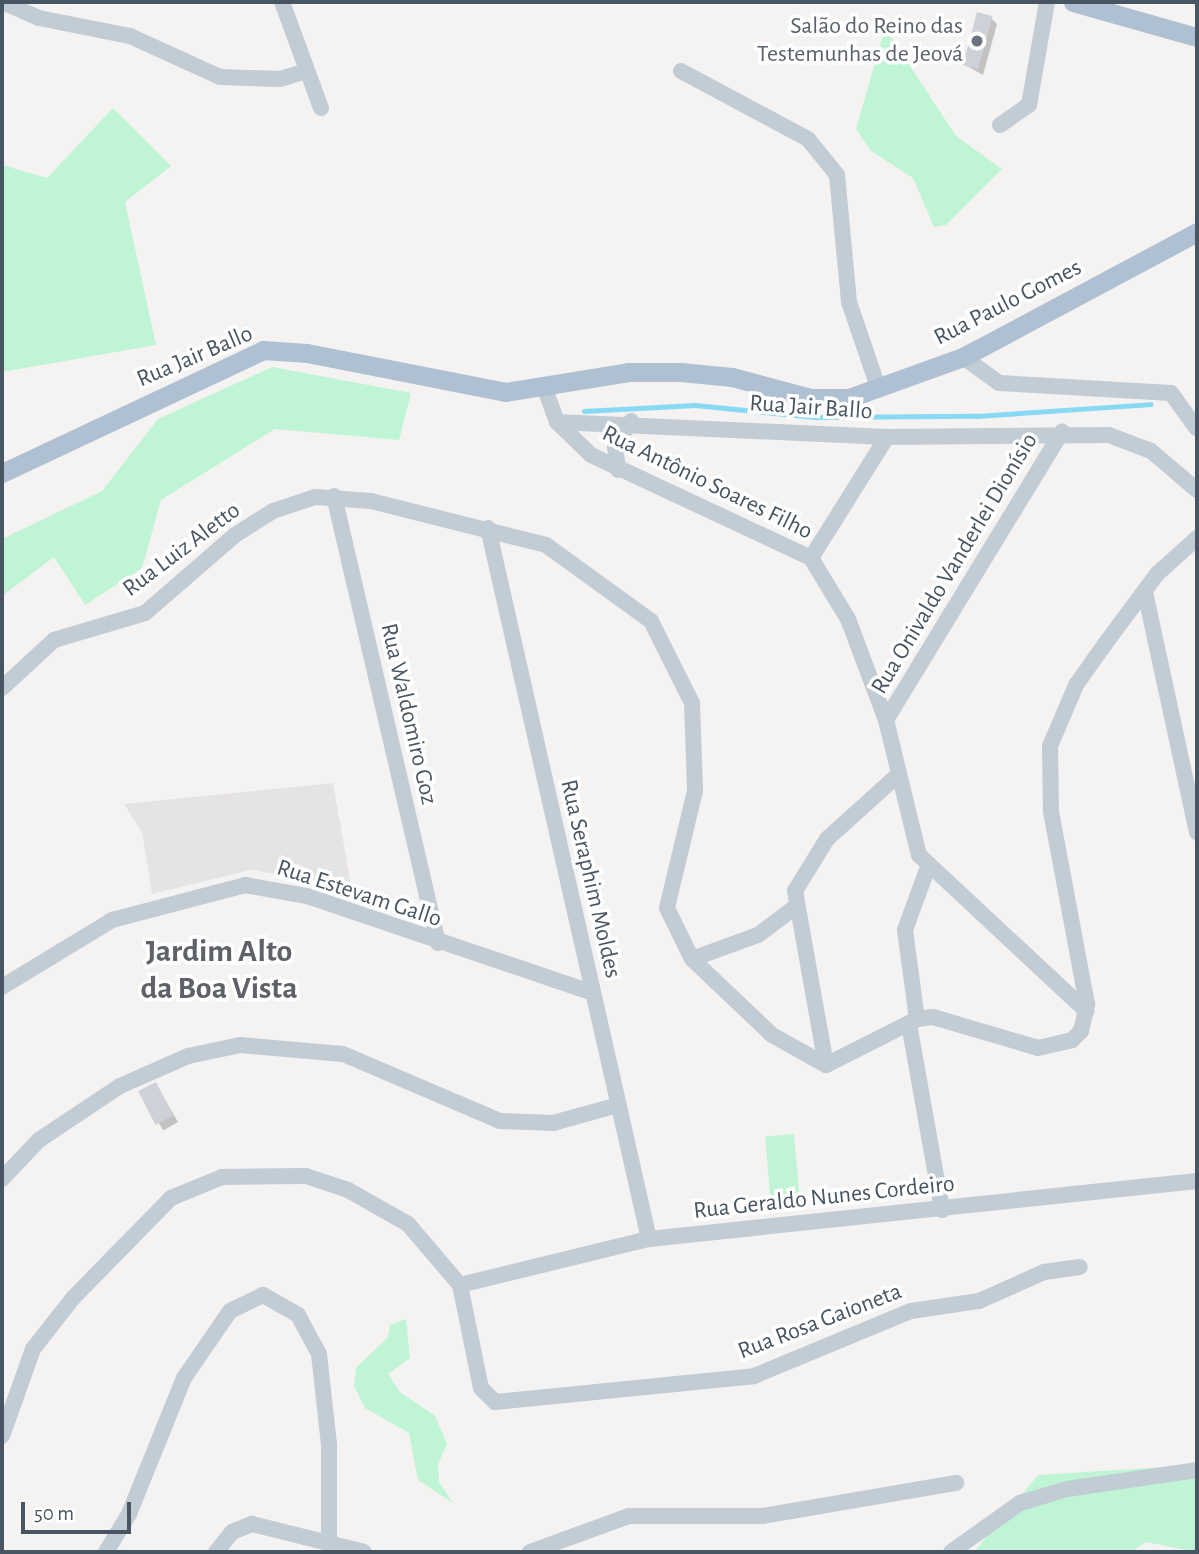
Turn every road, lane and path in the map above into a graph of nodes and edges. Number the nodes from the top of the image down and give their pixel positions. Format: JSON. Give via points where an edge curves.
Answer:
{"nodes":[{"id":1,"x":2,"y":2,"type":"edge"},
{"id":2,"x":282,"y":2,"type":"edge"},
{"id":3,"x":1047,"y":2,"type":"edge"},
{"id":4,"x":1073,"y":2,"type":"edge"},
{"id":5,"x":1197,"y":37,"type":"edge"},
{"id":6,"x":306,"y":71,"type":"junction"},
{"id":7,"x":681,"y":71,"type":"dead end"},
{"id":8,"x":321,"y":108,"type":"dead end"},
{"id":9,"x":1000,"y":125,"type":"dead end"},
{"id":10,"x":1197,"y":232,"type":"edge"},
{"id":11,"x":963,"y":357,"type":"junction"},
{"id":12,"x":877,"y":387,"type":"junction"},
{"id":13,"x":545,"y":389,"type":"junction"},
{"id":14,"x":631,"y":421,"type":"junction"},
{"id":15,"x":557,"y":422,"type":"junction"},
{"id":16,"x":1197,"y":429,"type":"edge"},
{"id":17,"x":1062,"y":432,"type":"junction"},
{"id":18,"x":887,"y":437,"type":"junction"},
{"id":19,"x":618,"y":470,"type":"junction"},
{"id":20,"x":2,"y":474,"type":"edge"},
{"id":21,"x":1197,"y":490,"type":"edge"},
{"id":22,"x":334,"y":496,"type":"junction"},
{"id":23,"x":488,"y":528,"type":"junction"},
{"id":24,"x":1193,"y":544,"type":"edge"},
{"id":25,"x":811,"y":558,"type":"junction"},
{"id":26,"x":1145,"y":592,"type":"junction"},
{"id":27,"x":2,"y":688,"type":"edge"},
{"id":28,"x":886,"y":720,"type":"junction"},
{"id":29,"x":899,"y":774,"type":"junction"},
{"id":30,"x":1197,"y":832,"type":"edge"},
{"id":31,"x":929,"y":864,"type":"junction"},
{"id":32,"x":794,"y":908,"type":"junction"},
{"id":33,"x":438,"y":943,"type":"junction"},
{"id":34,"x":692,"y":959,"type":"junction"},
{"id":35,"x":2,"y":987,"type":"edge"},
{"id":36,"x":593,"y":993,"type":"junction"},
{"id":37,"x":1086,"y":1011,"type":"junction"},
{"id":38,"x":913,"y":1021,"type":"junction"},
{"id":39,"x":826,"y":1065,"type":"junction"},
{"id":40,"x":618,"y":1105,"type":"junction"},
{"id":41,"x":2,"y":1178,"type":"edge"},
{"id":42,"x":1197,"y":1181,"type":"edge"},
{"id":43,"x":942,"y":1210,"type":"junction"},
{"id":44,"x":649,"y":1239,"type":"junction"},
{"id":45,"x":1080,"y":1267,"type":"dead end"},
{"id":46,"x":460,"y":1285,"type":"junction"},
{"id":47,"x":2,"y":1436,"type":"edge"},
{"id":48,"x":1197,"y":1470,"type":"edge"},
{"id":49,"x":956,"y":1483,"type":"dead end"},
{"id":50,"x":328,"y":1539,"type":"junction"},
{"id":51,"x":106,"y":1552,"type":"edge"},
{"id":52,"x":216,"y":1552,"type":"edge"},
{"id":53,"x":364,"y":1552,"type":"edge"},
{"id":54,"x":530,"y":1552,"type":"edge"},
{"id":55,"x":951,"y":1552,"type":"edge"}],
"edges":[{"from":1,"to":6,"type":"street","via":[[39,18],[130,36],[220,77],[280,79]]},
{"from":2,"to":6,"type":"street"},
{"from":3,"to":9,"type":"street","via":[[1029,105]]},
{"from":4,"to":5,"type":"main road"},
{"from":6,"to":8,"type":"street"},
{"from":7,"to":12,"type":"street","via":[[808,139],[837,175],[849,302]]},
{"from":10,"to":11,"type":"main road","name":"Rua Paulo Gomes"},
{"from":11,"to":12,"type":"main road","name":"Rua Paulo Gomes"},
{"from":11,"to":16,"type":"street","via":[[999,383],[1171,393]]},
{"from":12,"to":13,"type":"main road","name":"Rua Paulo Gomes","via":[[849,398],[811,398],[732,377],[628,372]]},
{"from":13,"to":15,"type":"street"},
{"from":13,"to":20,"type":"main road","name":"Rua Jair Ballo","via":[[505,392],[307,353],[262,350]]},
{"from":14,"to":15,"type":"street","name":"Rua Jair Ballo"},
{"from":14,"to":18,"type":"street","name":"Rua Jair Ballo"},
{"from":14,"to":19,"type":"street","via":[[615,445]]},
{"from":15,"to":19,"type":"street","name":"Rua Antônio Soares Filho"},
{"from":17,"to":18,"type":"street","name":"Rua Jair Ballo"},
{"from":17,"to":21,"type":"street","name":"Rua Jair Ballo","via":[[1132,439]]},
{"from":17,"to":28,"type":"street","name":"Rua Onivaldo Vanderlei Dionísio"},
{"from":18,"to":25,"type":"street"},
{"from":19,"to":25,"type":"street","name":"Rua Antônio Soares Filho"},
{"from":22,"to":23,"type":"street","name":"Rua Luiz Aletto"},
{"from":22,"to":27,"type":"street","name":"Rua Luiz Aletto","via":[[273,512],[235,535],[145,613],[54,640]]},
{"from":22,"to":33,"type":"street","name":"Rua Waldomiro Goz"},
{"from":23,"to":34,"type":"street","name":"Rua Luiz Aletto","via":[[567,557],[664,636],[692,703],[697,733],[695,791],[667,892],[671,926]]},
{"from":23,"to":36,"type":"street","name":"Rua Seraphim Moldes"},
{"from":24,"to":26,"type":"street"},
{"from":25,"to":28,"type":"street","name":"Rua Antônio Soares Filho","via":[[848,619]]},
{"from":26,"to":30,"type":"street"},
{"from":26,"to":37,"type":"street","via":[[1076,685],[1059,721],[1046,772]]},
{"from":28,"to":29,"type":"street","name":"Rua Antônio Soares Filho"},
{"from":29,"to":31,"type":"street","name":"Rua Antônio Soares Filho","via":[[919,855]]},
{"from":29,"to":32,"type":"street","via":[[812,857]]},
{"from":31,"to":37,"type":"street","name":"Rua Antônio Soares Filho"},
{"from":31,"to":38,"type":"street","via":[[905,930]]},
{"from":32,"to":34,"type":"street","via":[[758,935]]},
{"from":32,"to":39,"type":"street"},
{"from":33,"to":35,"type":"street","name":"Rua Estevam Gallo","via":[[307,897],[245,885],[112,920]]},
{"from":33,"to":36,"type":"street","name":"Rua Estevam Gallo"},
{"from":34,"to":39,"type":"street","name":"Rua Luiz Aletto","via":[[772,1035]]},
{"from":36,"to":40,"type":"street","name":"Rua Seraphim Moldes"},
{"from":37,"to":38,"type":"street","via":[[1072,1040],[1038,1048],[948,1020]]},
{"from":38,"to":39,"type":"street"},
{"from":38,"to":43,"type":"street"},
{"from":40,"to":41,"type":"street","via":[[553,1124],[500,1121],[355,1058],[240,1045],[188,1056],[120,1086],[39,1140]]},
{"from":40,"to":44,"type":"street","name":"Rua Seraphim Moldes"},
{"from":42,"to":43,"type":"street","name":"Rua Geraldo Nunes Cordeiro"},
{"from":43,"to":44,"type":"street","name":"Rua Geraldo Nunes Cordeiro"},
{"from":44,"to":46,"type":"street","name":"Rua Geraldo Nunes Cordeiro"},
{"from":45,"to":46,"type":"street","name":"Rua Rosa Gaioneta","via":[[1044,1272],[979,1301],[911,1311],[754,1376],[685,1387],[486,1400]]},
{"from":46,"to":47,"type":"street","via":[[408,1224],[348,1190],[306,1176],[264,1173],[195,1185],[143,1222],[37,1343]]},
{"from":48,"to":55,"type":"street","via":[[1067,1489],[1020,1503]]},
{"from":49,"to":54,"type":"street","via":[[762,1516],[629,1516]]},
{"from":50,"to":51,"type":"street","via":[[329,1445],[319,1354],[299,1315],[263,1295],[230,1311],[184,1378],[129,1514]]},
{"from":50,"to":52,"type":"street","via":[[252,1524],[232,1532]]},
{"from":50,"to":53,"type":"street"}]}
